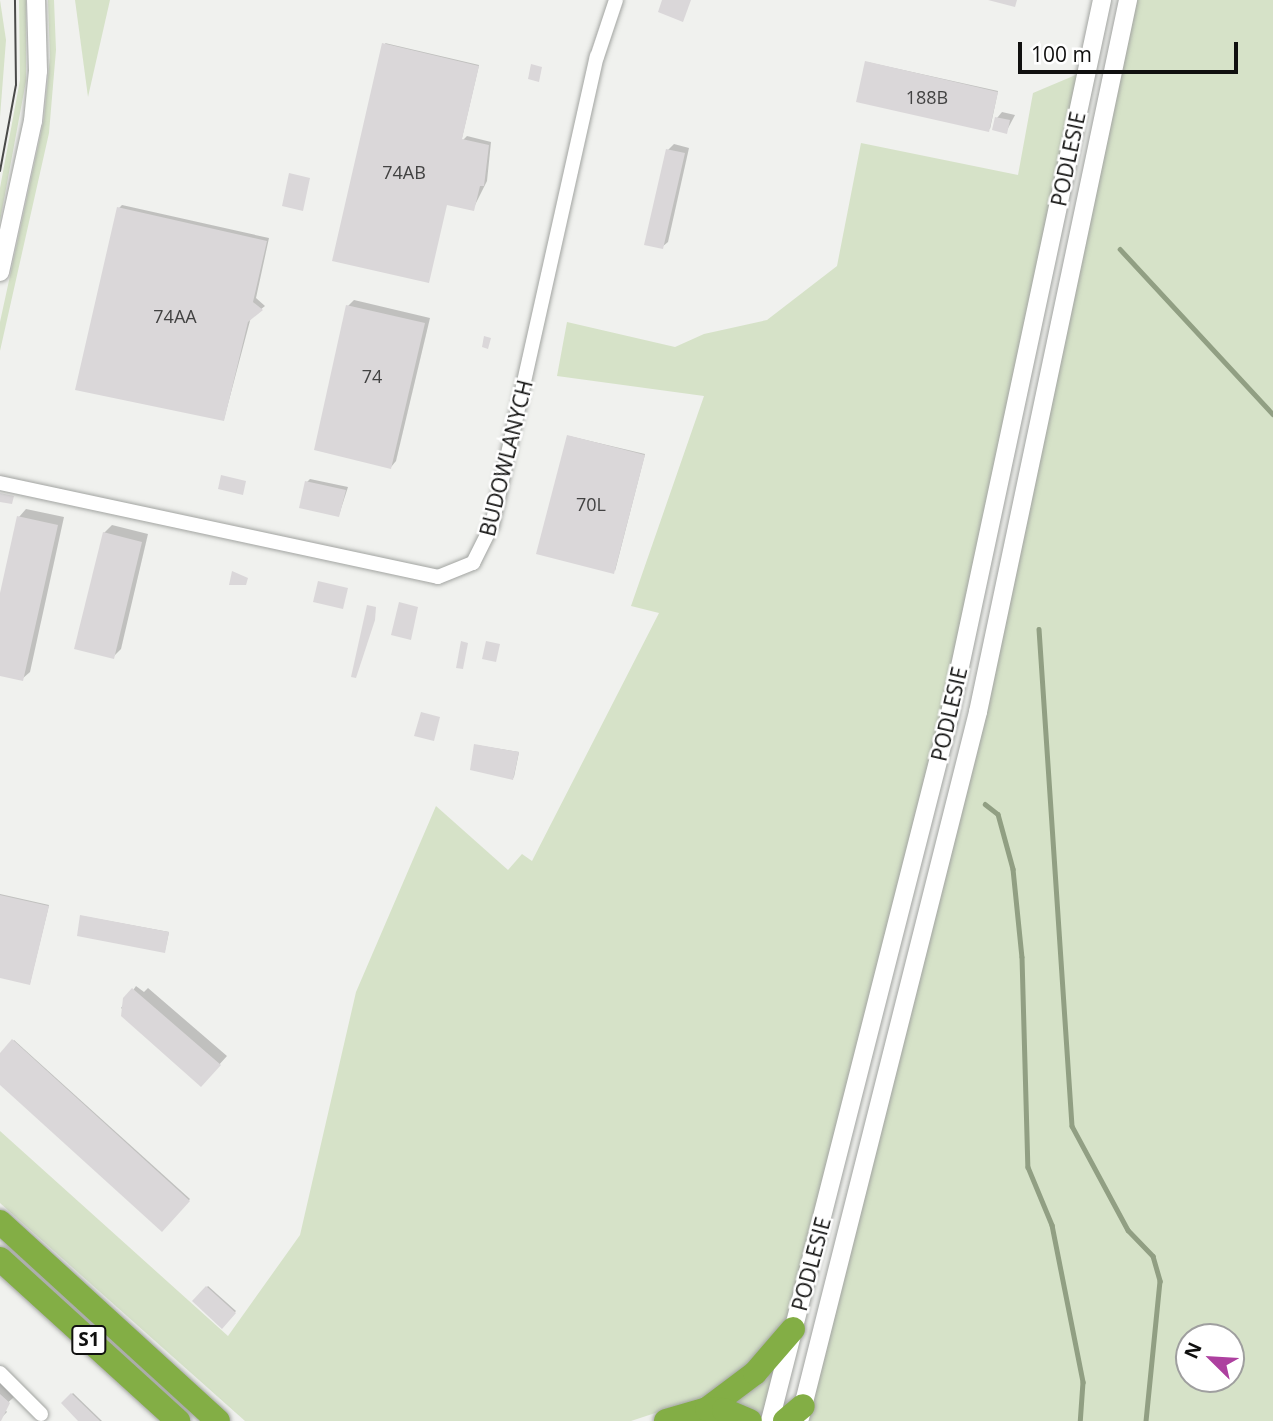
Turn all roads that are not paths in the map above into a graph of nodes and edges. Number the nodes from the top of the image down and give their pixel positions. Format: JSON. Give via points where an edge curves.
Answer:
{"nodes":[{"id":1,"x":36,"y":0,"type":"edge"},
{"id":2,"x":616,"y":0,"type":"edge"},
{"id":3,"x":1102,"y":0,"type":"edge"},
{"id":4,"x":1128,"y":0,"type":"edge"},
{"id":5,"x":0,"y":272,"type":"edge"},
{"id":6,"x":0,"y":483,"type":"edge"},
{"id":7,"x":0,"y":1222,"type":"edge"},
{"id":8,"x":0,"y":1259,"type":"edge"},
{"id":9,"x":793,"y":1329,"type":"junction"},
{"id":10,"x":0,"y":1373,"type":"edge"},
{"id":11,"x":707,"y":1409,"type":"junction"},
{"id":12,"x":41,"y":1414,"type":"dead end"},
{"id":13,"x":796,"y":1416,"type":"edge"},
{"id":14,"x":217,"y":1418,"type":"edge"},
{"id":15,"x":178,"y":1421,"type":"edge"},
{"id":16,"x":666,"y":1421,"type":"edge"},
{"id":17,"x":750,"y":1421,"type":"edge"},
{"id":18,"x":770,"y":1421,"type":"edge"}],
"edges":[{"from":1,"to":5,"type":"street","via":[[35,108]]},
{"from":2,"to":6,"type":"street","name":"BUDOWLANYCH","via":[[597,57],[492,526],[474,564],[438,577]]},
{"from":3,"to":9,"type":"street","name":"PODLESIE","via":[[952,705]]},
{"from":4,"to":13,"type":"street","name":"PODLESIE","via":[[978,712]]},
{"from":7,"to":14,"type":"highway","number":"S1"},
{"from":8,"to":15,"type":"highway","number":"S1"},
{"from":9,"to":11,"type":"highway","via":[[755,1373]]},
{"from":9,"to":18,"type":"street","name":"PODLESIE"},
{"from":10,"to":12,"type":"street"},
{"from":11,"to":16,"type":"highway"},
{"from":11,"to":17,"type":"highway","via":[[724,1410]]}]}
